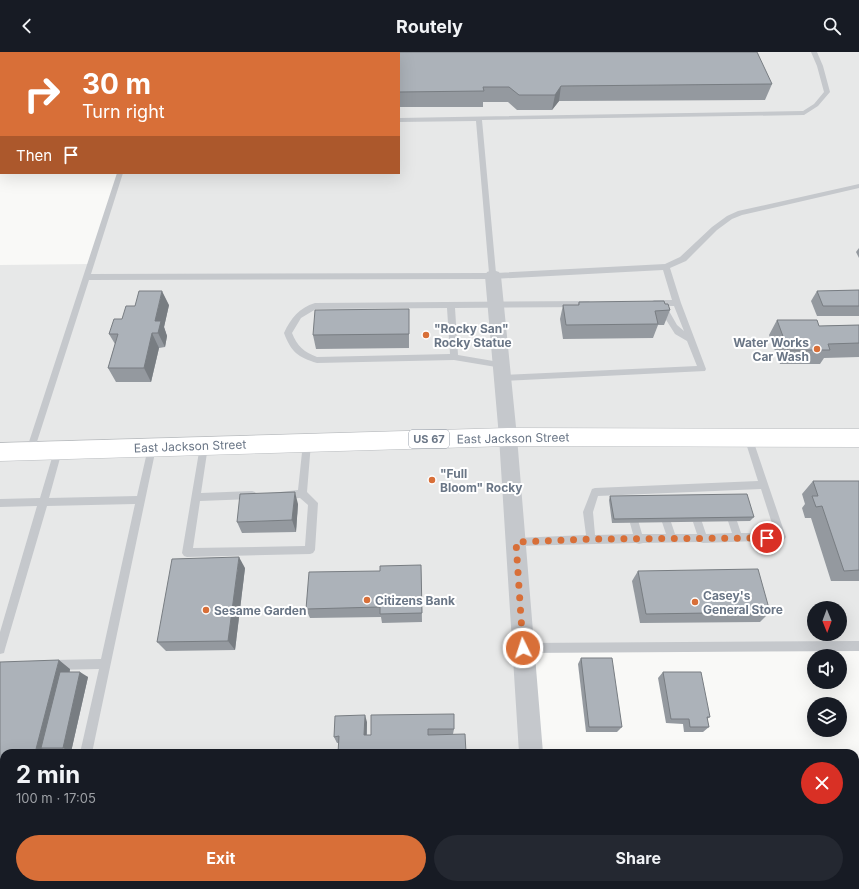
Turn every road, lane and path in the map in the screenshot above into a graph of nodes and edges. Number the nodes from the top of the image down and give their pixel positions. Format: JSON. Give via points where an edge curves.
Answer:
{"nodes":[{"id":1,"x":814,"y":52,"type":"edge"},
{"id":2,"x":479,"y":119,"type":"junction"},
{"id":3,"x":400,"y":120,"type":"edge"},
{"id":4,"x":120,"y":174,"type":"edge"},
{"id":5,"x":859,"y":186,"type":"edge"},
{"id":6,"x":666,"y":267,"type":"junction"},
{"id":7,"x":493,"y":276,"type":"junction"},
{"id":8,"x":86,"y":277,"type":"junction"},
{"id":9,"x":677,"y":303,"type":"junction"},
{"id":10,"x":496,"y":304,"type":"junction"},
{"id":11,"x":451,"y":305,"type":"junction"},
{"id":12,"x":597,"y":306,"type":"edge"},
{"id":13,"x":690,"y":339,"type":"junction"},
{"id":14,"x":454,"y":357,"type":"junction"},
{"id":15,"x":502,"y":371,"type":"junction"},
{"id":16,"x":508,"y":437,"type":"junction"},
{"id":17,"x":748,"y":437,"type":"junction"},
{"id":18,"x":859,"y":438,"type":"edge"},
{"id":19,"x":307,"y":443,"type":"junction"},
{"id":20,"x":204,"y":446,"type":"junction"},
{"id":21,"x":152,"y":448,"type":"junction"},
{"id":22,"x":30,"y":451,"type":"junction"},
{"id":23,"x":58,"y":451,"type":"junction"},
{"id":24,"x":0,"y":452,"type":"edge"},
{"id":25,"x":764,"y":485,"type":"junction"},
{"id":26,"x":722,"y":486,"type":"junction"},
{"id":27,"x":687,"y":488,"type":"junction"},
{"id":28,"x":659,"y":489,"type":"junction"},
{"id":29,"x":302,"y":494,"type":"junction"},
{"id":30,"x":196,"y":497,"type":"junction"},
{"id":31,"x":691,"y":498,"type":"edge"},
{"id":32,"x":726,"y":498,"type":"edge"},
{"id":33,"x":661,"y":499,"type":"edge"},
{"id":34,"x":141,"y":500,"type":"junction"},
{"id":35,"x":43,"y":502,"type":"junction"},
{"id":36,"x":0,"y":503,"type":"edge"},
{"id":37,"x":733,"y":521,"type":"edge"},
{"id":38,"x":668,"y":522,"type":"edge"},
{"id":39,"x":698,"y":522,"type":"edge"},
{"id":40,"x":635,"y":523,"type":"edge"},
{"id":41,"x":738,"y":538,"type":"junction"},
{"id":42,"x":591,"y":539,"type":"junction"},
{"id":43,"x":703,"y":539,"type":"junction"},
{"id":44,"x":639,"y":540,"type":"junction"},
{"id":45,"x":672,"y":540,"type":"junction"},
{"id":46,"x":516,"y":542,"type":"junction"},
{"id":47,"x":859,"y":646,"type":"edge"},
{"id":48,"x":523,"y":648,"type":"junction"},
{"id":49,"x":0,"y":649,"type":"edge"},
{"id":50,"x":105,"y":664,"type":"junction"},
{"id":51,"x":44,"y":665,"type":"edge"},
{"id":52,"x":87,"y":749,"type":"edge"},
{"id":53,"x":531,"y":749,"type":"edge"}],
"edges":[{"from":1,"to":2,"type":"lane","via":[[827,92],[816,105],[804,113]]},
{"from":2,"to":3,"type":"lane"},
{"from":2,"to":7,"type":"lane"},
{"from":4,"to":8,"type":"lane"},
{"from":5,"to":6,"type":"lane","via":[[729,218],[714,227],[682,260]]},
{"from":6,"to":7,"type":"lane"},
{"from":6,"to":9,"type":"lane"},
{"from":7,"to":8,"type":"lane"},
{"from":7,"to":10,"type":"street"},
{"from":8,"to":22,"type":"lane"},
{"from":9,"to":13,"type":"lane"},
{"from":9,"to":13,"type":"lane","via":[[648,307],[670,315],[676,330]]},
{"from":10,"to":11,"type":"lane"},
{"from":10,"to":12,"type":"lane"},
{"from":10,"to":15,"type":"street"},
{"from":11,"to":14,"type":"lane"},
{"from":11,"to":14,"type":"lane","via":[[315,306],[303,310],[295,318],[288,334],[293,347],[304,356],[316,360]]},
{"from":13,"to":15,"type":"lane","via":[[702,369]]},
{"from":14,"to":15,"type":"lane"},
{"from":15,"to":16,"type":"street"},
{"from":16,"to":17,"type":"highway","name":"East Jackson Street","number":"US 67"},
{"from":16,"to":19,"type":"highway","name":"East Jackson Street","number":"US 67"},
{"from":16,"to":46,"type":"street"},
{"from":17,"to":18,"type":"highway","name":"East Jackson Street","number":"US 67"},
{"from":17,"to":25,"type":"lane"},
{"from":19,"to":20,"type":"highway","name":"East Jackson Street","number":"US 67"},
{"from":19,"to":29,"type":"lane"},
{"from":20,"to":21,"type":"highway","name":"East Jackson Street","number":"US 67"},
{"from":20,"to":30,"type":"lane"},
{"from":21,"to":23,"type":"highway","name":"East Jackson Street","number":"US 67"},
{"from":21,"to":34,"type":"lane"},
{"from":22,"to":23,"type":"highway","name":"East Jackson Street","number":"US 67"},
{"from":22,"to":24,"type":"highway","name":"East Jackson Street","number":"US 67"},
{"from":23,"to":35,"type":"lane"},
{"from":25,"to":26,"type":"lane"},
{"from":25,"to":41,"type":"lane","via":[[781,537]]},
{"from":26,"to":27,"type":"lane"},
{"from":26,"to":32,"type":"lane"},
{"from":27,"to":28,"type":"lane"},
{"from":27,"to":31,"type":"lane"},
{"from":28,"to":33,"type":"lane"},
{"from":28,"to":42,"type":"lane","via":[[629,495],[595,492],[588,512]]},
{"from":29,"to":30,"type":"lane"},
{"from":29,"to":30,"type":"lane","via":[[313,503],[310,550],[187,553]]},
{"from":34,"to":35,"type":"lane"},
{"from":34,"to":50,"type":"lane"},
{"from":35,"to":36,"type":"lane"},
{"from":35,"to":49,"type":"lane"},
{"from":37,"to":41,"type":"lane"},
{"from":38,"to":45,"type":"lane"},
{"from":39,"to":43,"type":"lane"},
{"from":40,"to":44,"type":"lane"},
{"from":41,"to":43,"type":"lane"},
{"from":42,"to":44,"type":"lane"},
{"from":42,"to":46,"type":"lane"},
{"from":43,"to":45,"type":"lane"},
{"from":44,"to":45,"type":"lane"},
{"from":46,"to":48,"type":"street"},
{"from":47,"to":48,"type":"lane"},
{"from":48,"to":53,"type":"street"},
{"from":50,"to":51,"type":"lane"},
{"from":50,"to":52,"type":"lane"}]}
